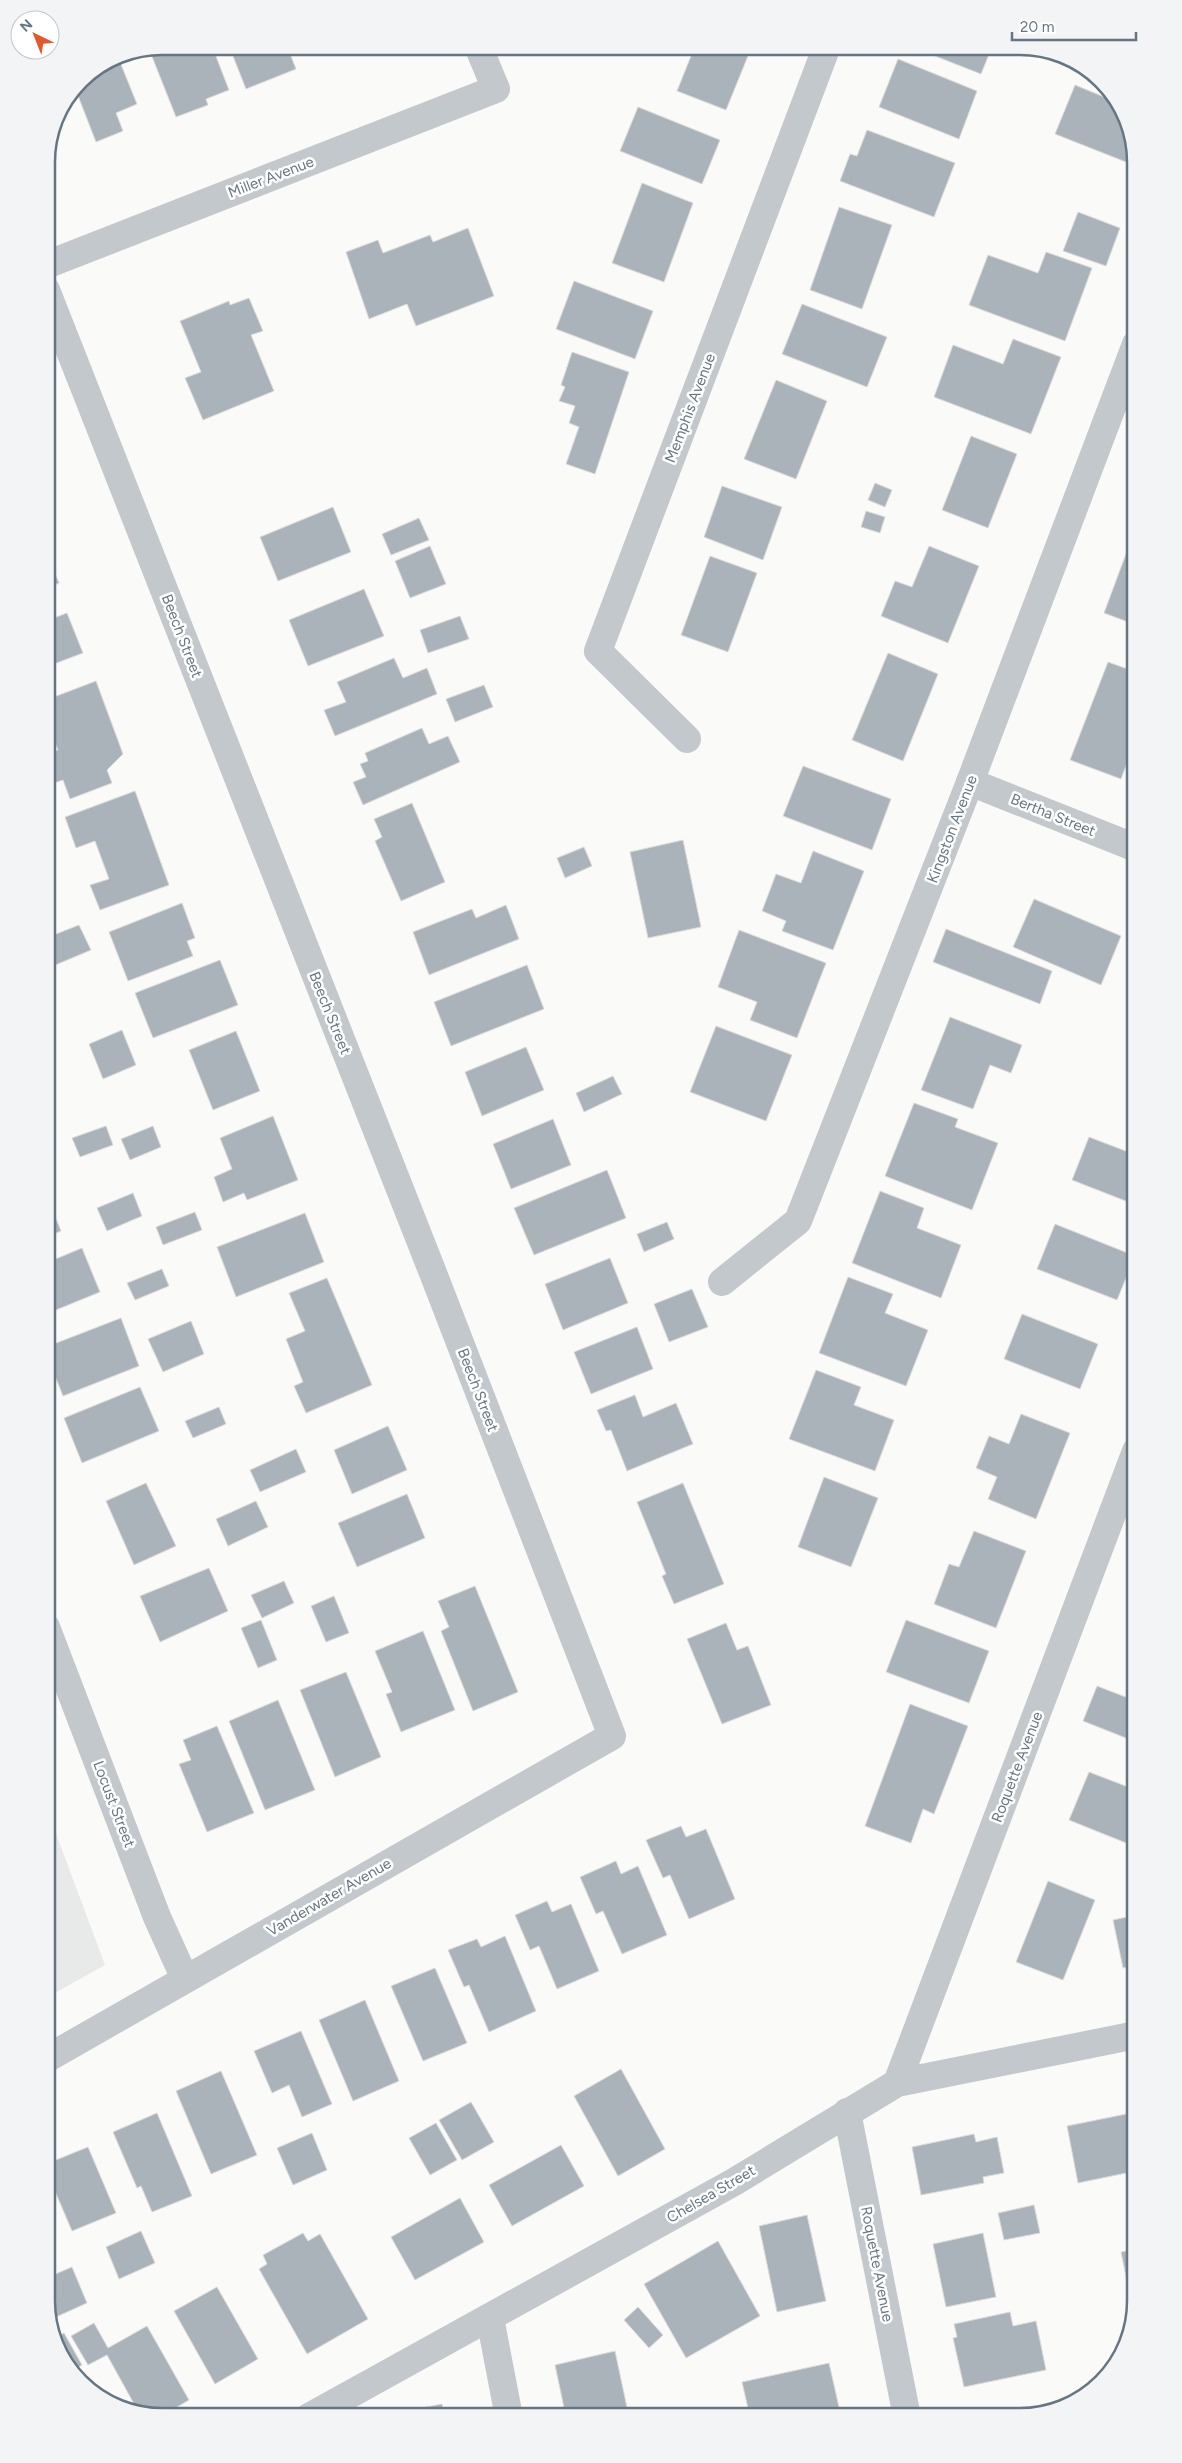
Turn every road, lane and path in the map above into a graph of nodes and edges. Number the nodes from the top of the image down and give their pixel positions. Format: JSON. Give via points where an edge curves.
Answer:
{"nodes":[{"id":1,"x":482,"y":55,"type":"edge"},
{"id":2,"x":824,"y":55,"type":"edge"},
{"id":3,"x":55,"y":261,"type":"edge"},
{"id":4,"x":55,"y":313,"type":"edge"},
{"id":5,"x":1127,"y":368,"type":"edge"},
{"id":6,"x":687,"y":739,"type":"dead end"},
{"id":7,"x":970,"y":782,"type":"junction"},
{"id":8,"x":1127,"y":844,"type":"edge"},
{"id":9,"x":722,"y":1282,"type":"dead end"},
{"id":10,"x":1127,"y":1475,"type":"edge"},
{"id":11,"x":55,"y":1651,"type":"edge"},
{"id":12,"x":612,"y":1736,"type":"joint"},
{"id":13,"x":185,"y":1979,"type":"junction"},
{"id":14,"x":1127,"y":2037,"type":"edge"},
{"id":15,"x":55,"y":2054,"type":"edge"},
{"id":16,"x":897,"y":2083,"type":"junction"},
{"id":17,"x":847,"y":2112,"type":"junction"},
{"id":18,"x":490,"y":2318,"type":"junction"},
{"id":19,"x":324,"y":2408,"type":"edge"},
{"id":20,"x":507,"y":2408,"type":"edge"},
{"id":21,"x":905,"y":2408,"type":"edge"}],
"edges":[{"from":1,"to":3,"type":"street","name":"Miller Avenue","via":[[496,89]]},
{"from":2,"to":6,"type":"street","name":"Memphis Avenue","via":[[598,651]]},
{"from":4,"to":12,"type":"street","name":"Beech Street"},
{"from":5,"to":7,"type":"street","name":"Kingston Avenue"},
{"from":7,"to":8,"type":"street","name":"Bertha Street"},
{"from":7,"to":9,"type":"street","name":"Kingston Avenue","via":[[798,1221]]},
{"from":10,"to":16,"type":"street","name":"Roquette Avenue"},
{"from":11,"to":13,"type":"street","name":"Locust Street","via":[[157,1917]]},
{"from":12,"to":13,"type":"street","name":"Vanderwater Avenue"},
{"from":13,"to":15,"type":"street","name":"Vanderwater Avenue"},
{"from":14,"to":16,"type":"street","name":"Chelsea Street"},
{"from":16,"to":17,"type":"street","name":"Chelsea Street"},
{"from":17,"to":18,"type":"street","name":"Chelsea Street","via":[[734,2182]]},
{"from":17,"to":21,"type":"street","name":"Roquette Avenue"},
{"from":18,"to":19,"type":"street","name":"Chelsea Street"},
{"from":18,"to":20,"type":"street"}]}
